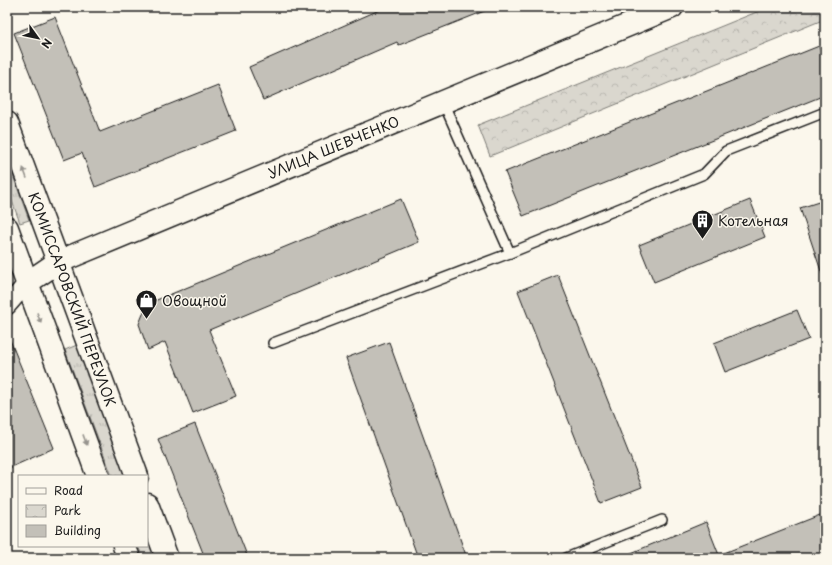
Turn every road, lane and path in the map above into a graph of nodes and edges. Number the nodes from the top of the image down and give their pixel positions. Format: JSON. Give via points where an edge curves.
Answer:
{"nodes":[{"id":1,"x":672,"y":7,"type":"edge"},
{"id":2,"x":444,"y":102,"type":"junction"},
{"id":3,"x":825,"y":112,"type":"edge"},
{"id":4,"x":7,"y":124,"type":"edge"},
{"id":5,"x":7,"y":228,"type":"edge"},
{"id":6,"x":510,"y":253,"type":"junction"},
{"id":7,"x":58,"y":262,"type":"junction"},
{"id":8,"x":26,"y":283,"type":"junction"},
{"id":9,"x":7,"y":306,"type":"edge"},
{"id":10,"x":273,"y":342,"type":"dead end"},
{"id":11,"x":98,"y":475,"type":"edge"},
{"id":12,"x":137,"y":475,"type":"edge"},
{"id":13,"x":148,"y":507,"type":"edge"},
{"id":14,"x":662,"y":520,"type":"dead end"},
{"id":15,"x":124,"y":547,"type":"edge"},
{"id":16,"x":129,"y":558,"type":"edge"},
{"id":17,"x":167,"y":558,"type":"edge"},
{"id":18,"x":566,"y":558,"type":"edge"}],
"edges":[{"from":1,"to":2,"type":"main road","name":"УЛИЦА ШЕВЧЕНКО"},
{"from":2,"to":6,"type":"lane"},
{"from":2,"to":7,"type":"main road","name":"УЛИЦА ШЕВЧЕНКО"},
{"from":3,"to":6,"type":"lane","via":[[726,151],[704,174]]},
{"from":7,"to":4,"type":"main road","name":"КОМИССАРОВСКИЙ ПЕРЕУЛОК","one_way":true},
{"from":5,"to":8,"type":"main road"},
{"from":6,"to":10,"type":"lane"},
{"from":7,"to":8,"type":"main road","name":"УЛИЦА ШЕВЧЕНКО"},
{"from":7,"to":12,"type":"main road","name":"КОМИССАРОВСКИЙ ПЕРЕУЛОК"},
{"from":8,"to":9,"type":"street","name":"УЛИЦА ШЕВЧЕНКО"},
{"from":8,"to":11,"type":"main road","one_way":true},
{"from":13,"to":17,"type":"main road"},
{"from":14,"to":18,"type":"lane"},
{"from":15,"to":16,"type":"main road"}]}
